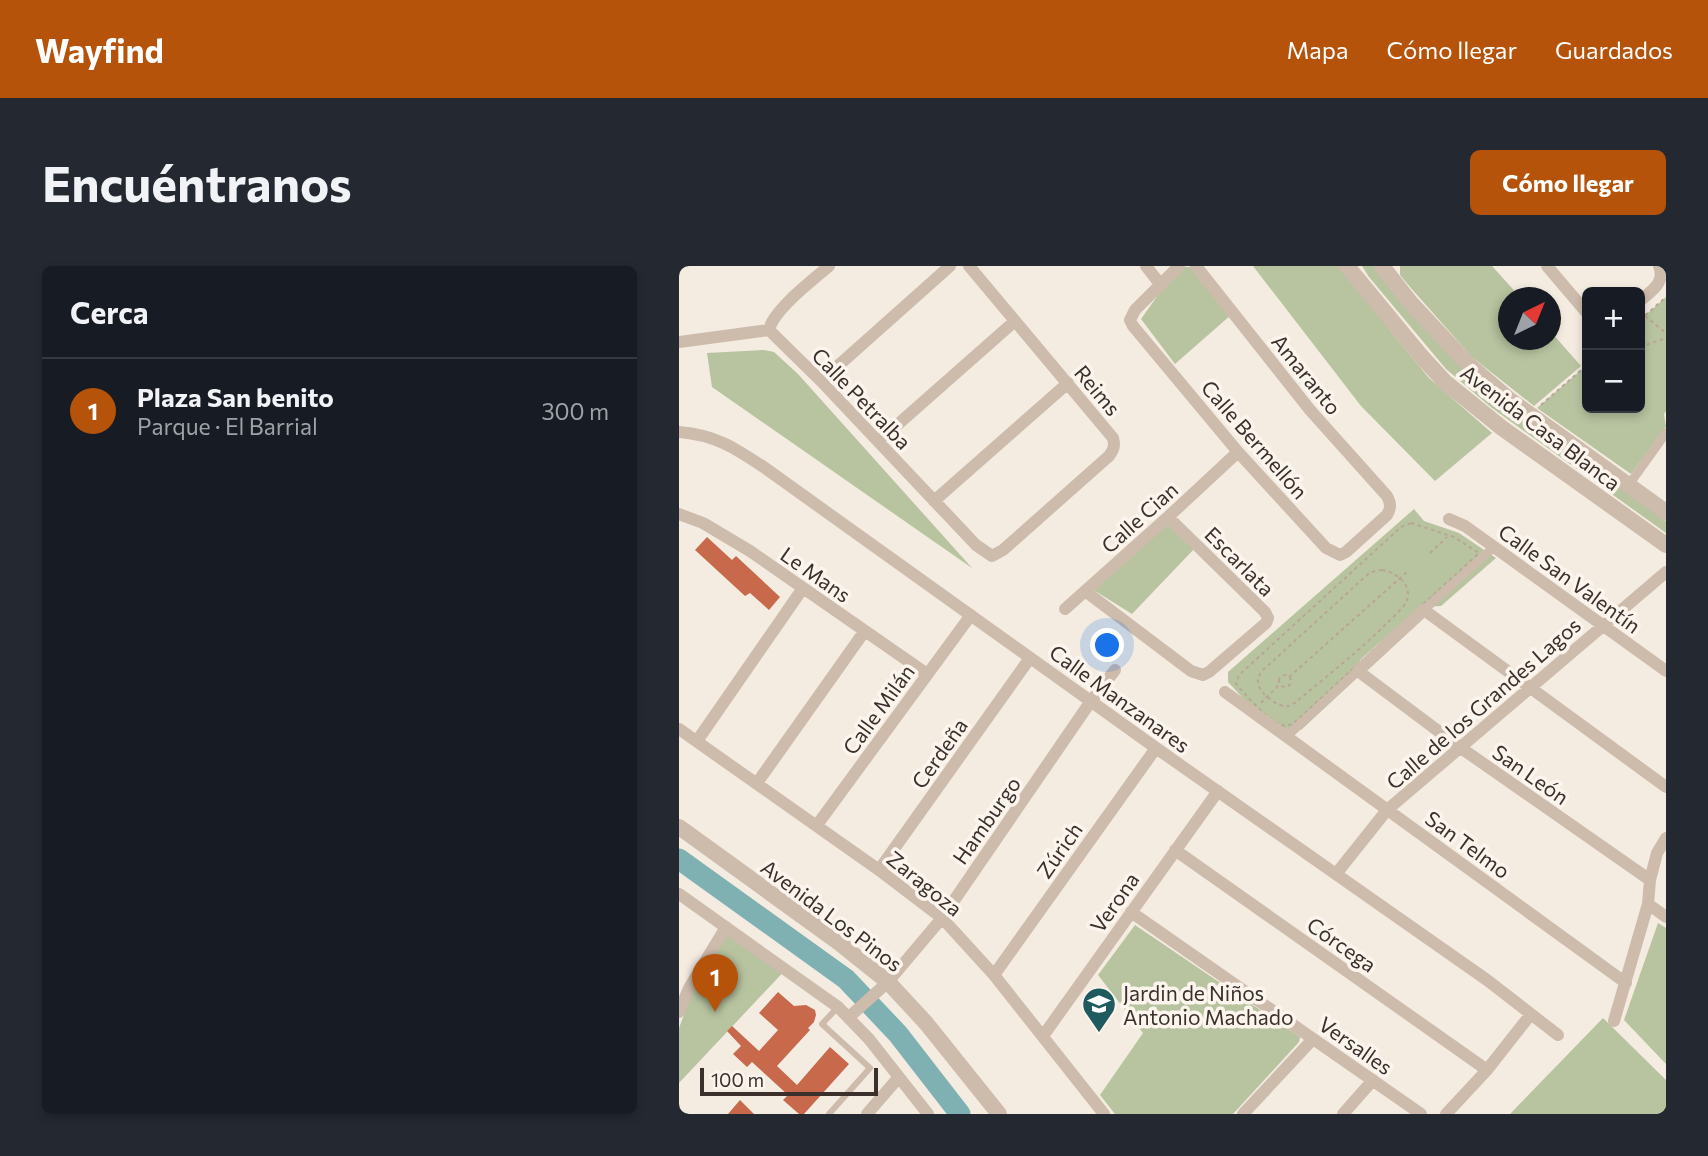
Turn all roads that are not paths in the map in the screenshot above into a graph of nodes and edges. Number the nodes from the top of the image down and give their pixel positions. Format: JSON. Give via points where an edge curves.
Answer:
{"nodes":[{"id":1,"x":829,"y":266,"type":"edge"},
{"id":2,"x":950,"y":266,"type":"edge"},
{"id":3,"x":969,"y":266,"type":"edge"},
{"id":4,"x":1146,"y":266,"type":"edge"},
{"id":5,"x":1196,"y":266,"type":"edge"},
{"id":6,"x":1347,"y":266,"type":"edge"},
{"id":7,"x":1547,"y":266,"type":"edge"},
{"id":8,"x":1659,"y":266,"type":"edge"},
{"id":9,"x":1171,"y":269,"type":"edge"},
{"id":10,"x":1386,"y":269,"type":"edge"},
{"id":11,"x":1160,"y":284,"type":"junction"},
{"id":12,"x":1645,"y":297,"type":"edge"},
{"id":13,"x":1582,"y":307,"type":"edge"},
{"id":14,"x":1014,"y":321,"type":"junction"},
{"id":15,"x":769,"y":330,"type":"junction"},
{"id":16,"x":679,"y":342,"type":"edge"},
{"id":17,"x":821,"y":381,"type":"junction"},
{"id":18,"x":1068,"y":383,"type":"junction"},
{"id":19,"x":679,"y":432,"type":"edge"},
{"id":20,"x":1666,"y":433,"type":"edge"},
{"id":21,"x":879,"y":441,"type":"junction"},
{"id":22,"x":1238,"y":452,"type":"junction"},
{"id":23,"x":1628,"y":486,"type":"junction"},
{"id":24,"x":934,"y":501,"type":"junction"},
{"id":25,"x":1390,"y":503,"type":"joint"},
{"id":26,"x":1666,"y":512,"type":"edge"},
{"id":27,"x":679,"y":514,"type":"edge"},
{"id":28,"x":1168,"y":517,"type":"junction"},
{"id":29,"x":1450,"y":519,"type":"dead end"},
{"id":30,"x":1666,"y":545,"type":"edge"},
{"id":31,"x":1494,"y":547,"type":"junction"},
{"id":32,"x":992,"y":556,"type":"joint"},
{"id":33,"x":1666,"y":572,"type":"edge"},
{"id":34,"x":803,"y":588,"type":"junction"},
{"id":35,"x":1085,"y":592,"type":"junction"},
{"id":36,"x":1065,"y":609,"type":"dead end"},
{"id":37,"x":1424,"y":610,"type":"junction"},
{"id":38,"x":971,"y":615,"type":"junction"},
{"id":39,"x":1603,"y":625,"type":"junction"},
{"id":40,"x":865,"y":632,"type":"junction"},
{"id":41,"x":1030,"y":657,"type":"junction"},
{"id":42,"x":1115,"y":670,"type":"dead end"},
{"id":43,"x":1358,"y":671,"type":"junction"},
{"id":44,"x":1666,"y":671,"type":"edge"},
{"id":45,"x":927,"y":674,"type":"junction"},
{"id":46,"x":1530,"y":688,"type":"junction"},
{"id":47,"x":1225,"y":692,"type":"dead end"},
{"id":48,"x":1091,"y":701,"type":"junction"},
{"id":49,"x":679,"y":729,"type":"edge"},
{"id":50,"x":1286,"y":737,"type":"junction"},
{"id":51,"x":697,"y":741,"type":"junction"},
{"id":52,"x":1156,"y":748,"type":"junction"},
{"id":53,"x":1461,"y":748,"type":"junction"},
{"id":54,"x":757,"y":783,"type":"junction"},
{"id":55,"x":1666,"y":787,"type":"edge"},
{"id":56,"x":1218,"y":791,"type":"junction"},
{"id":57,"x":1387,"y":810,"type":"junction"},
{"id":58,"x":817,"y":825,"type":"junction"},
{"id":59,"x":679,"y":827,"type":"edge"},
{"id":60,"x":1666,"y":838,"type":"edge"},
{"id":61,"x":1175,"y":850,"type":"junction"},
{"id":62,"x":879,"y":870,"type":"junction"},
{"id":63,"x":1336,"y":874,"type":"junction"},
{"id":64,"x":1650,"y":880,"type":"junction"},
{"id":65,"x":679,"y":894,"type":"edge"},
{"id":66,"x":1648,"y":904,"type":"junction"},
{"id":67,"x":1131,"y":912,"type":"junction"},
{"id":68,"x":1666,"y":917,"type":"edge"},
{"id":69,"x":942,"y":918,"type":"junction"},
{"id":70,"x":726,"y":927,"type":"junction"},
{"id":71,"x":994,"y":975,"type":"junction"},
{"id":72,"x":684,"y":984,"type":"edge"},
{"id":73,"x":1626,"y":984,"type":"junction"},
{"id":74,"x":882,"y":987,"type":"junction"},
{"id":75,"x":838,"y":1007,"type":"junction"},
{"id":76,"x":679,"y":1012,"type":"edge"},
{"id":77,"x":854,"y":1013,"type":"junction"},
{"id":78,"x":1531,"y":1014,"type":"junction"},
{"id":79,"x":1614,"y":1021,"type":"dead end"},
{"id":80,"x":1558,"y":1035,"type":"dead end"},
{"id":81,"x":1043,"y":1036,"type":"junction"},
{"id":82,"x":1313,"y":1039,"type":"junction"},
{"id":83,"x":1487,"y":1070,"type":"junction"},
{"id":84,"x":898,"y":1077,"type":"junction"},
{"id":85,"x":1373,"y":1080,"type":"junction"},
{"id":86,"x":829,"y":1114,"type":"edge"},
{"id":87,"x":867,"y":1114,"type":"edge"},
{"id":88,"x":928,"y":1114,"type":"edge"},
{"id":89,"x":999,"y":1114,"type":"edge"},
{"id":90,"x":1104,"y":1114,"type":"edge"},
{"id":91,"x":1243,"y":1114,"type":"edge"},
{"id":92,"x":1343,"y":1114,"type":"edge"},
{"id":93,"x":1421,"y":1114,"type":"edge"},
{"id":94,"x":1446,"y":1114,"type":"edge"}],
"edges":[{"from":1,"to":15,"type":"street","via":[[780,310]]},
{"from":2,"to":17,"type":"street"},
{"from":3,"to":14,"type":"street","name":"Reims"},
{"from":4,"to":11,"type":"street"},
{"from":5,"to":25,"type":"street","name":"Amaranto"},
{"from":6,"to":30,"type":"street","name":"Avenida Casa Blanca","via":[[1445,382]]},
{"from":7,"to":13,"type":"street"},
{"from":8,"to":12,"type":"street","via":[[1659,284]]},
{"from":9,"to":11,"type":"street","name":"Calle Bermellón"},
{"from":10,"to":23,"type":"street","name":"Avenida Casa Blanca","via":[[1468,364]]},
{"from":11,"to":22,"type":"street","name":"Calle Bermellón","via":[[1130,320]]},
{"from":14,"to":18,"type":"street","name":"Reims"},
{"from":14,"to":21,"type":"street"},
{"from":15,"to":16,"type":"street"},
{"from":15,"to":17,"type":"street","name":"Calle Petralba"},
{"from":17,"to":21,"type":"street","name":"Calle Petralba"},
{"from":18,"to":24,"type":"street"},
{"from":18,"to":32,"type":"street","name":"Reims","via":[[1113,438],[1113,450]]},
{"from":19,"to":38,"type":"street","name":"Calle Manzanares","via":[[731,446]]},
{"from":20,"to":23,"type":"street"},
{"from":21,"to":24,"type":"street","name":"Calle Petralba"},
{"from":22,"to":25,"type":"street","name":"Calle Bermellón","via":[[1326,548],[1340,555],[1387,515]]},
{"from":22,"to":28,"type":"street","name":"Calle Cian"},
{"from":23,"to":26,"type":"street","name":"Avenida Casa Blanca"},
{"from":24,"to":32,"type":"street","name":"Calle Petralba"},
{"from":27,"to":34,"type":"street","name":"Le Mans","via":[[721,532]]},
{"from":28,"to":35,"type":"street","name":"Calle Cian"},
{"from":28,"to":35,"type":"street","name":"Escarlata","via":[[1265,612],[1266,623],[1203,675],[1191,671]]},
{"from":29,"to":31,"type":"street","name":"Calle San Valentín"},
{"from":31,"to":37,"type":"street"},
{"from":31,"to":39,"type":"street","name":"Calle San Valentín"},
{"from":33,"to":39,"type":"street","name":"Calle de los Grandes Lagos"},
{"from":34,"to":40,"type":"street","name":"Le Mans"},
{"from":34,"to":51,"type":"street"},
{"from":35,"to":36,"type":"street","name":"Calle Cian"},
{"from":37,"to":43,"type":"street"},
{"from":37,"to":46,"type":"street"},
{"from":38,"to":41,"type":"street","name":"Calle Manzanares"},
{"from":38,"to":45,"type":"street","name":"Calle Milán"},
{"from":39,"to":44,"type":"street","name":"Calle San Valentín"},
{"from":39,"to":46,"type":"street","name":"Calle de los Grandes Lagos"},
{"from":40,"to":45,"type":"street","name":"Le Mans"},
{"from":40,"to":54,"type":"street"},
{"from":41,"to":48,"type":"street","name":"Calle Manzanares"},
{"from":41,"to":62,"type":"street","name":"Cerdeña"},
{"from":42,"to":48,"type":"street","name":"Hamburgo"},
{"from":43,"to":50,"type":"street"},
{"from":43,"to":53,"type":"street","name":"San León"},
{"from":45,"to":58,"type":"street","name":"Calle Milán"},
{"from":46,"to":53,"type":"street","name":"Calle de los Grandes Lagos"},
{"from":46,"to":55,"type":"street"},
{"from":47,"to":50,"type":"street","name":"San Telmo"},
{"from":48,"to":52,"type":"street","name":"Calle Manzanares"},
{"from":48,"to":69,"type":"street","name":"Hamburgo"},
{"from":49,"to":51,"type":"street","name":"Zaragoza"},
{"from":50,"to":57,"type":"street","name":"San Telmo"},
{"from":51,"to":54,"type":"street","name":"Zaragoza"},
{"from":52,"to":56,"type":"street","name":"Calle Manzanares"},
{"from":52,"to":71,"type":"street","name":"Zúrich"},
{"from":53,"to":57,"type":"street","name":"Calle de los Grandes Lagos"},
{"from":53,"to":64,"type":"street","name":"San León"},
{"from":54,"to":58,"type":"street","name":"Zaragoza"},
{"from":56,"to":61,"type":"street","name":"Verona"},
{"from":56,"to":63,"type":"street","name":"Calle Manzanares"},
{"from":57,"to":63,"type":"street","name":"Calle de los Grandes Lagos"},
{"from":57,"to":73,"type":"street","name":"San Telmo"},
{"from":58,"to":62,"type":"street","name":"Zaragoza"},
{"from":59,"to":74,"type":"street","name":"Avenida Los Pinos","via":[[838,942]]},
{"from":60,"to":64,"type":"street"},
{"from":61,"to":67,"type":"street","name":"Verona"},
{"from":61,"to":83,"type":"street","name":"Córcega"},
{"from":62,"to":69,"type":"street","name":"Zaragoza"},
{"from":63,"to":78,"type":"street","name":"Calle Manzanares"},
{"from":64,"to":66,"type":"street"},
{"from":65,"to":70,"type":"street"},
{"from":66,"to":68,"type":"street"},
{"from":66,"to":73,"type":"street"},
{"from":67,"to":81,"type":"street","name":"Verona"},
{"from":67,"to":82,"type":"street","name":"Versalles"},
{"from":69,"to":71,"type":"street","name":"Zaragoza"},
{"from":69,"to":74,"type":"street","name":"Hamburgo"},
{"from":70,"to":72,"type":"street"},
{"from":70,"to":75,"type":"street"},
{"from":71,"to":81,"type":"street","name":"Zaragoza"},
{"from":72,"to":76,"type":"street"},
{"from":73,"to":79,"type":"street"},
{"from":74,"to":77,"type":"street","name":"Hamburgo"},
{"from":74,"to":89,"type":"street","name":"Avenida Los Pinos","via":[[926,1023]]},
{"from":75,"to":77,"type":"street"},
{"from":75,"to":86,"type":"lane","via":[[822,1024],[870,1068]]},
{"from":77,"to":84,"type":"street"},
{"from":78,"to":80,"type":"street","name":"Calle Manzanares"},
{"from":78,"to":83,"type":"street"},
{"from":81,"to":90,"type":"street","name":"Zaragoza"},
{"from":82,"to":85,"type":"street","name":"Versalles"},
{"from":82,"to":91,"type":"street"},
{"from":83,"to":94,"type":"street"},
{"from":84,"to":87,"type":"street"},
{"from":84,"to":88,"type":"street"},
{"from":85,"to":92,"type":"street"},
{"from":85,"to":93,"type":"street","name":"Versalles"}]}
